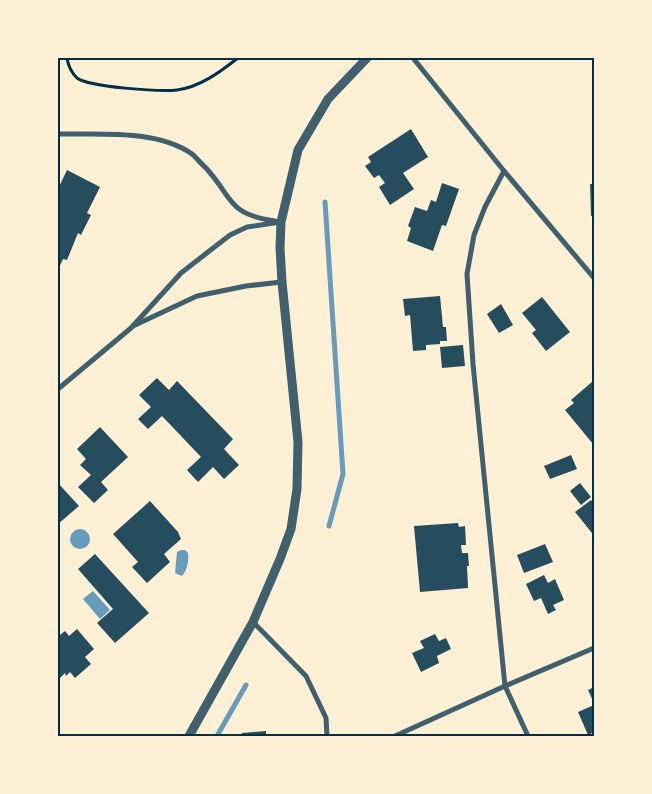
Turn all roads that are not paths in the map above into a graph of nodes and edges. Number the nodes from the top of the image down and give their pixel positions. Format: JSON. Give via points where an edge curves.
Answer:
{"nodes":[{"id":1,"x":367,"y":58,"type":"edge"},
{"id":2,"x":413,"y":58,"type":"edge"},
{"id":3,"x":58,"y":134,"type":"edge"},
{"id":4,"x":504,"y":171,"type":"junction"},
{"id":5,"x":281,"y":222,"type":"junction"},
{"id":6,"x":594,"y":278,"type":"edge"},
{"id":7,"x":282,"y":282,"type":"junction"},
{"id":8,"x":131,"y":328,"type":"junction"},
{"id":9,"x":58,"y":389,"type":"edge"},
{"id":10,"x":253,"y":622,"type":"junction"},
{"id":11,"x":594,"y":648,"type":"edge"},
{"id":12,"x":505,"y":686,"type":"junction"},
{"id":13,"x":189,"y":736,"type":"edge"},
{"id":14,"x":327,"y":736,"type":"edge"},
{"id":15,"x":395,"y":736,"type":"edge"},
{"id":16,"x":528,"y":736,"type":"edge"}],
"edges":[{"from":1,"to":5,"type":"street","via":[[328,99],[298,150]]},
{"from":2,"to":4,"type":"street"},
{"from":3,"to":5,"type":"street","via":[[139,136],[168,141],[194,155],[232,205],[243,213]]},
{"from":4,"to":6,"type":"street"},
{"from":4,"to":12,"type":"street","via":[[474,235],[467,274]]},
{"from":5,"to":7,"type":"street"},
{"from":5,"to":8,"type":"street","via":[[247,227],[230,235],[181,273]]},
{"from":7,"to":8,"type":"street","via":[[197,296]]},
{"from":7,"to":10,"type":"street","via":[[298,442],[297,489],[291,529]]},
{"from":8,"to":9,"type":"street"},
{"from":10,"to":13,"type":"street"},
{"from":10,"to":14,"type":"street","via":[[306,676],[326,718]]},
{"from":11,"to":12,"type":"street"},
{"from":12,"to":15,"type":"street"},
{"from":12,"to":16,"type":"street"}]}
